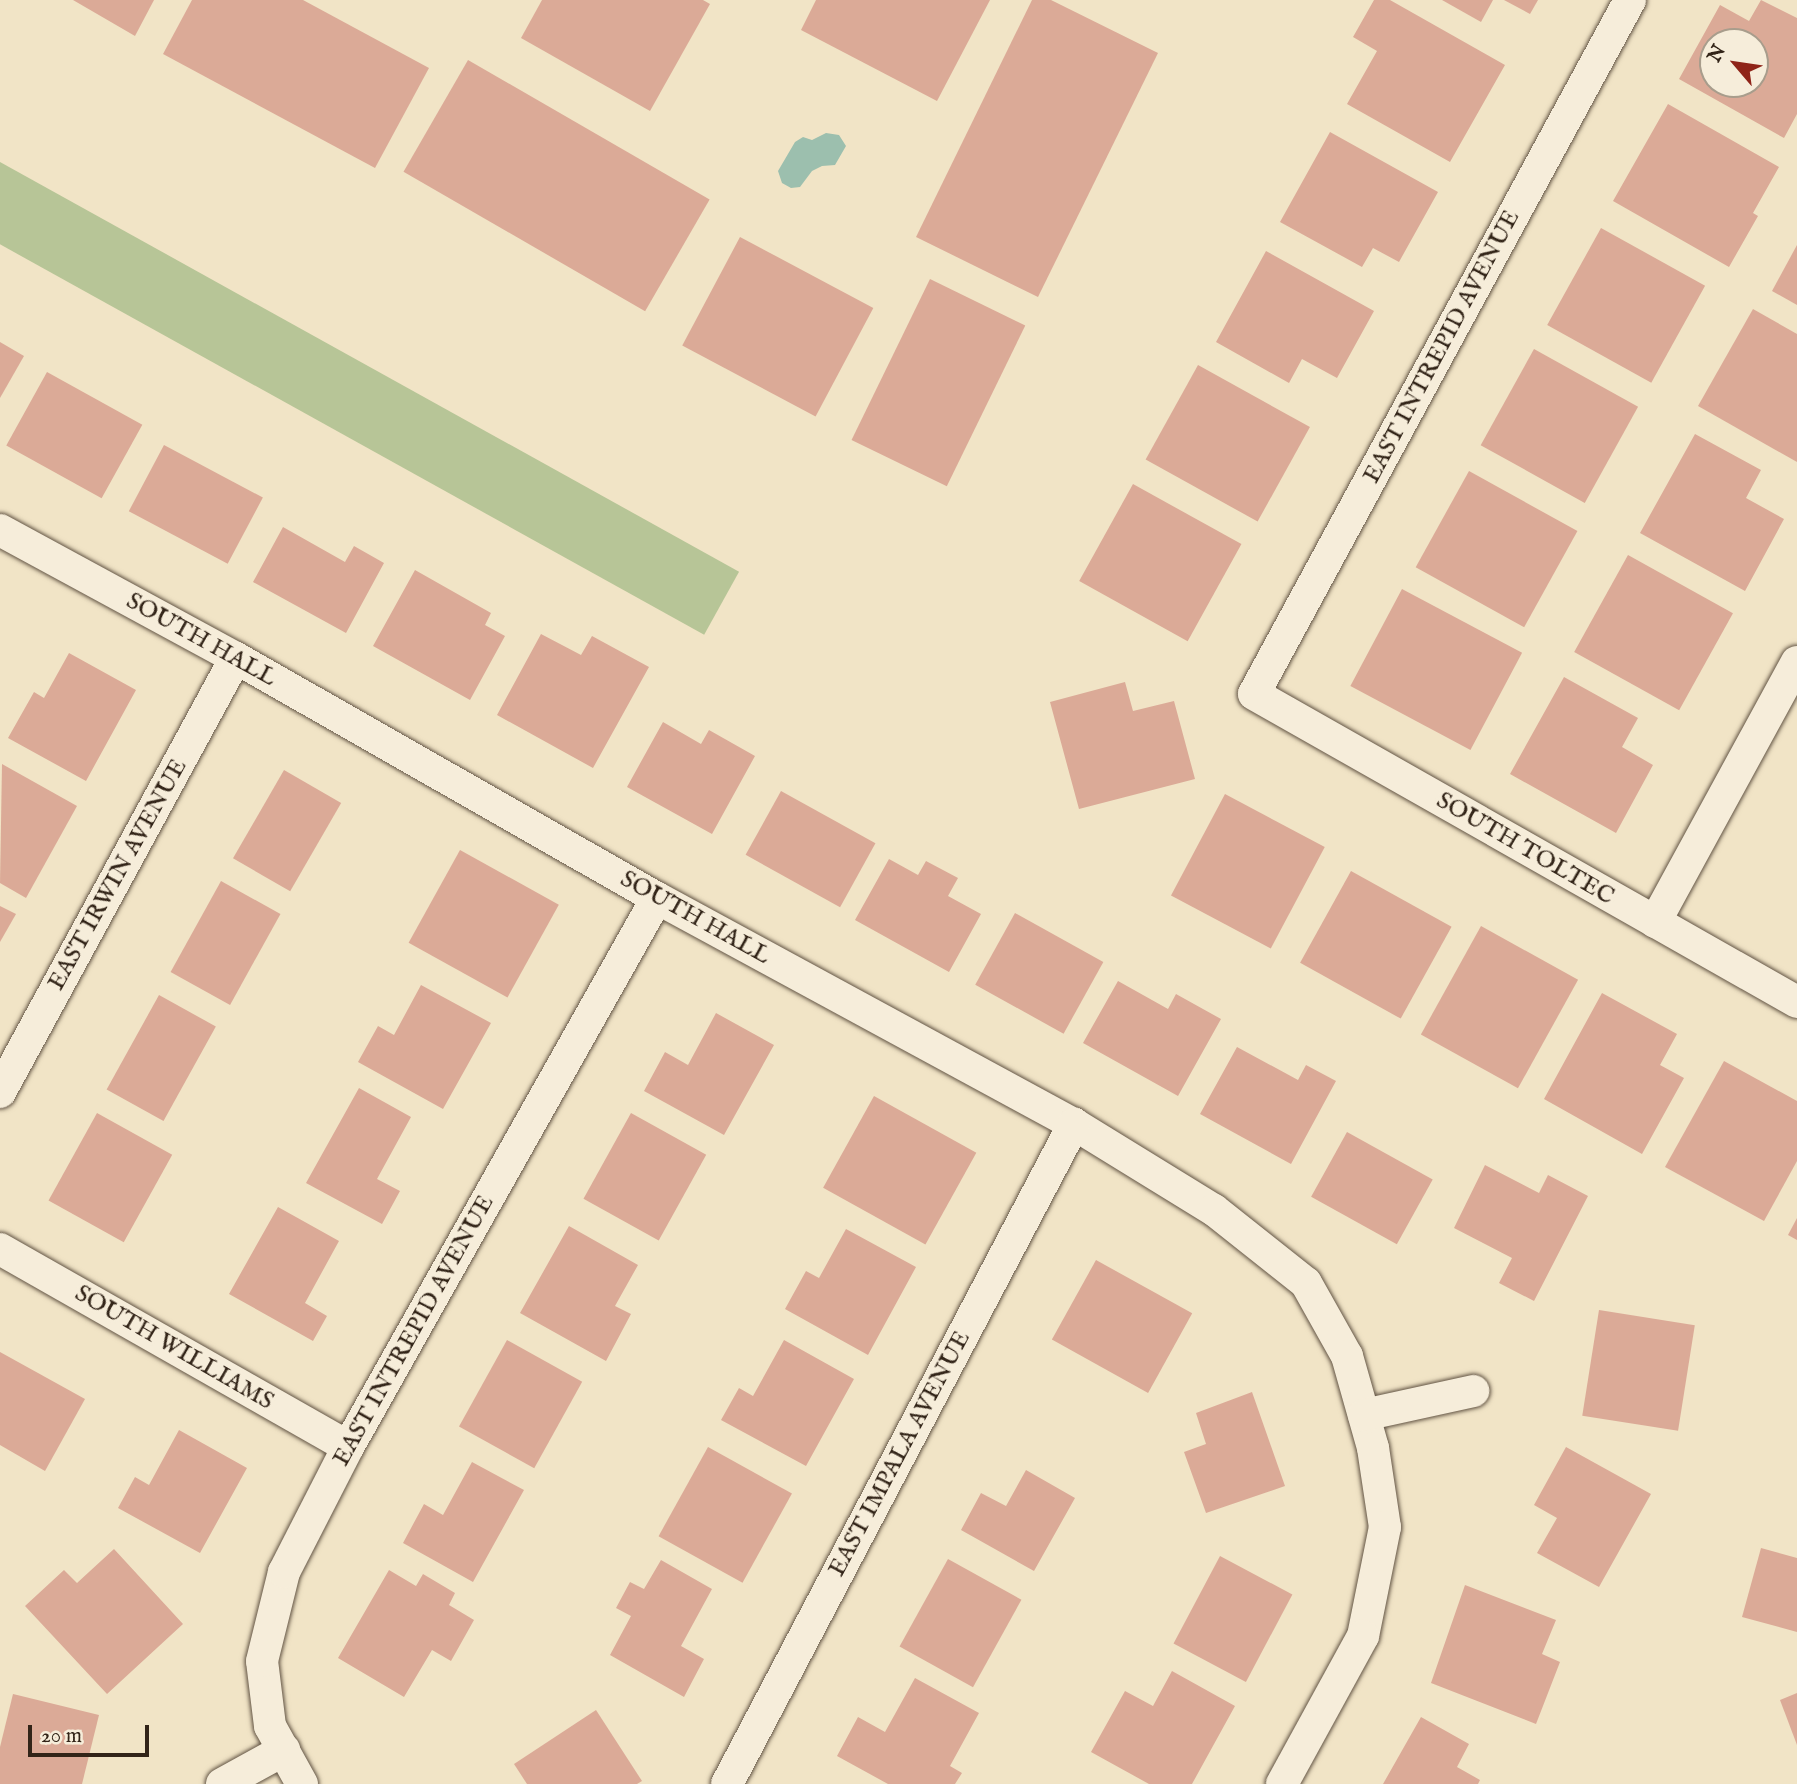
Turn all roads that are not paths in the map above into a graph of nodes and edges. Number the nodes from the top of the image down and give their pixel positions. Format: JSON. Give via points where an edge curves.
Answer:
{"nodes":[{"id":1,"x":1630,"y":0,"type":"edge"},
{"id":2,"x":0,"y":530,"type":"edge"},
{"id":3,"x":236,"y":658,"type":"junction"},
{"id":4,"x":1797,"y":662,"type":"edge"},
{"id":5,"x":1254,"y":694,"type":"joint"},
{"id":6,"x":657,"y":898,"type":"junction"},
{"id":7,"x":1655,"y":922,"type":"junction"},
{"id":8,"x":1797,"y":1002,"type":"edge"},
{"id":9,"x":0,"y":1092,"type":"edge"},
{"id":10,"x":1074,"y":1124,"type":"junction"},
{"id":11,"x":0,"y":1249,"type":"edge"},
{"id":12,"x":1473,"y":1391,"type":"dead end"},
{"id":13,"x":1364,"y":1415,"type":"junction"},
{"id":14,"x":348,"y":1447,"type":"junction"},
{"id":15,"x":284,"y":1750,"type":"junction"},
{"id":16,"x":222,"y":1784,"type":"edge"},
{"id":17,"x":302,"y":1784,"type":"edge"},
{"id":18,"x":727,"y":1784,"type":"edge"},
{"id":19,"x":1282,"y":1784,"type":"edge"}],
"edges":[{"from":1,"to":5,"type":"street","name":"EAST INTREPID AVENUE"},
{"from":2,"to":3,"type":"street","name":"SOUTH HALL"},
{"from":3,"to":6,"type":"street","name":"SOUTH HALL"},
{"from":3,"to":9,"type":"street","name":"EAST IRWIN AVENUE"},
{"from":4,"to":7,"type":"street"},
{"from":5,"to":7,"type":"street","name":"SOUTH TOLTEC"},
{"from":6,"to":10,"type":"street","name":"SOUTH HALL"},
{"from":6,"to":14,"type":"street","name":"EAST INTREPID AVENUE"},
{"from":7,"to":8,"type":"street","name":"SOUTH TOLTEC"},
{"from":10,"to":13,"type":"street","name":"SOUTH HALL","via":[[1214,1210],[1306,1283],[1347,1356]]},
{"from":10,"to":18,"type":"street","name":"EAST IMPALA AVENUE"},
{"from":11,"to":14,"type":"street","name":"SOUTH WILLIAMS"},
{"from":12,"to":13,"type":"street"},
{"from":13,"to":19,"type":"street","name":"SOUTH HALL","via":[[1385,1527],[1363,1636]]},
{"from":14,"to":15,"type":"street","name":"EAST INTREPID AVENUE","via":[[284,1572],[262,1661],[270,1726]]},
{"from":15,"to":16,"type":"street"},
{"from":15,"to":17,"type":"street","name":"EAST INTREPID AVENUE"}]}
